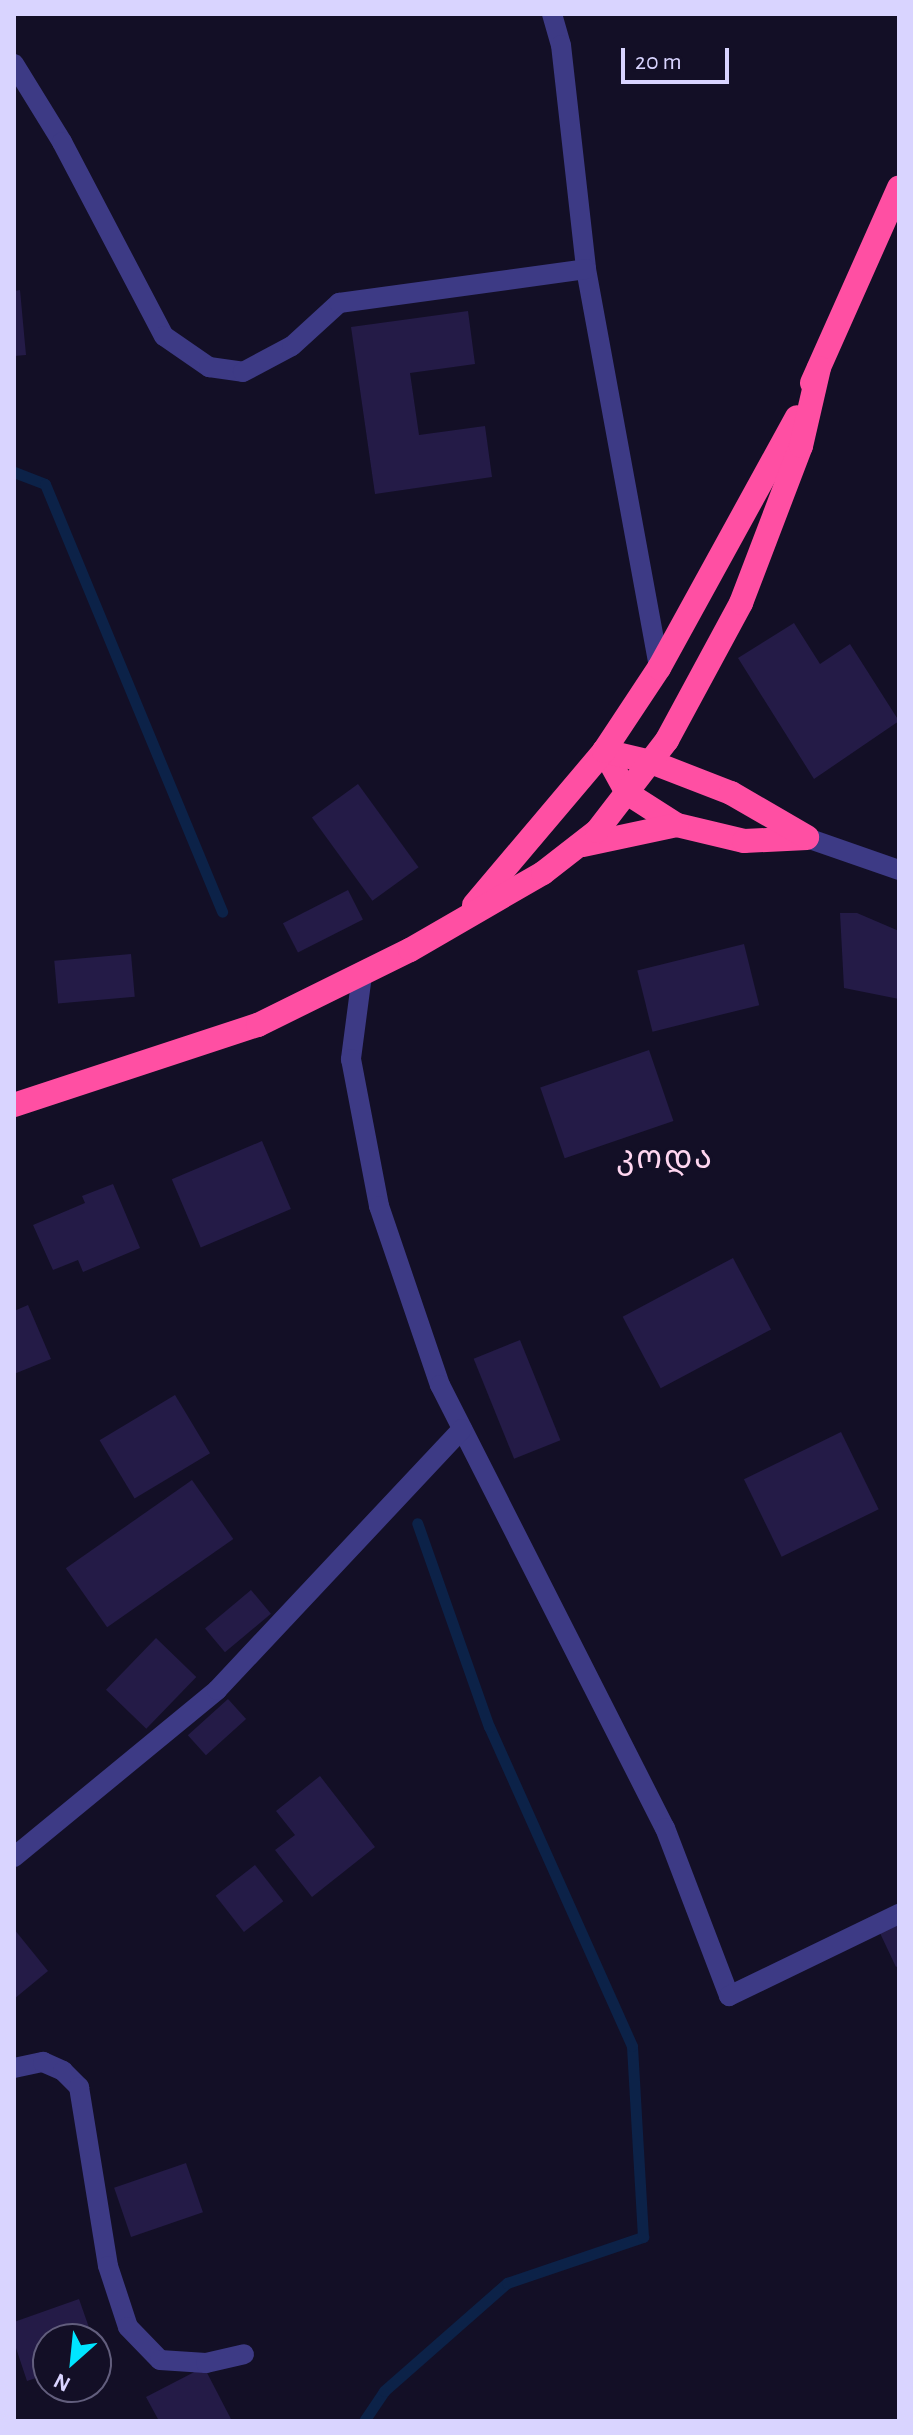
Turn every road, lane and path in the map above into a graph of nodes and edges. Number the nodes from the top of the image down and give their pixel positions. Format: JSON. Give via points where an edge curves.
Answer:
{"nodes":[{"id":1,"x":552,"y":14,"type":"edge"},
{"id":2,"x":14,"y":64,"type":"edge"},
{"id":3,"x":899,"y":188,"type":"edge"},
{"id":4,"x":586,"y":269,"type":"junction"},
{"id":5,"x":819,"y":368,"type":"junction"},
{"id":6,"x":659,"y":668,"type":"junction"},
{"id":7,"x":604,"y":751,"type":"junction"},
{"id":8,"x":651,"y":762,"type":"junction"},
{"id":9,"x":627,"y":793,"type":"junction"},
{"id":10,"x":677,"y":825,"type":"junction"},
{"id":11,"x":807,"y":838,"type":"junction"},
{"id":12,"x":581,"y":846,"type":"junction"},
{"id":13,"x":899,"y":870,"type":"edge"},
{"id":14,"x":466,"y":914,"type":"junction"},
{"id":15,"x":362,"y":975,"type":"junction"},
{"id":16,"x":14,"y":1105,"type":"edge"},
{"id":17,"x":462,"y":1429,"type":"junction"},
{"id":18,"x":14,"y":1857,"type":"edge"},
{"id":19,"x":899,"y":1914,"type":"edge"},
{"id":20,"x":14,"y":2068,"type":"edge"},
{"id":21,"x":244,"y":2354,"type":"dead end"}],
"edges":[{"from":1,"to":4,"type":"street","via":[[561,45]]},
{"from":2,"to":4,"type":"street","via":[[62,142],[164,336],[209,367],[243,372],[292,346],[339,303]]},
{"from":3,"to":5,"type":"highway"},
{"from":4,"to":6,"type":"street"},
{"from":5,"to":6,"type":"highway","via":[[788,438]]},
{"from":5,"to":8,"type":"highway","via":[[801,446],[741,603]]},
{"from":6,"to":7,"type":"highway"},
{"from":7,"to":8,"type":"highway"},
{"from":7,"to":9,"type":"highway"},
{"from":7,"to":14,"type":"highway"},
{"from":8,"to":9,"type":"highway"},
{"from":8,"to":11,"type":"highway","via":[[731,793]]},
{"from":9,"to":10,"type":"highway"},
{"from":9,"to":12,"type":"highway"},
{"from":10,"to":11,"type":"highway","via":[[744,841]]},
{"from":10,"to":12,"type":"highway"},
{"from":11,"to":13,"type":"street"},
{"from":12,"to":14,"type":"highway"},
{"from":14,"to":15,"type":"highway"},
{"from":15,"to":16,"type":"highway","via":[[258,1025]]},
{"from":15,"to":17,"type":"street","via":[[351,1059],[379,1206],[440,1385]]},
{"from":17,"to":18,"type":"street","via":[[217,1690]]},
{"from":17,"to":19,"type":"street","via":[[665,1828],[729,1996]]},
{"from":20,"to":21,"type":"street","via":[[43,2062],[63,2071],[79,2087],[108,2266],[128,2327],[160,2360],[206,2363]]}]}
